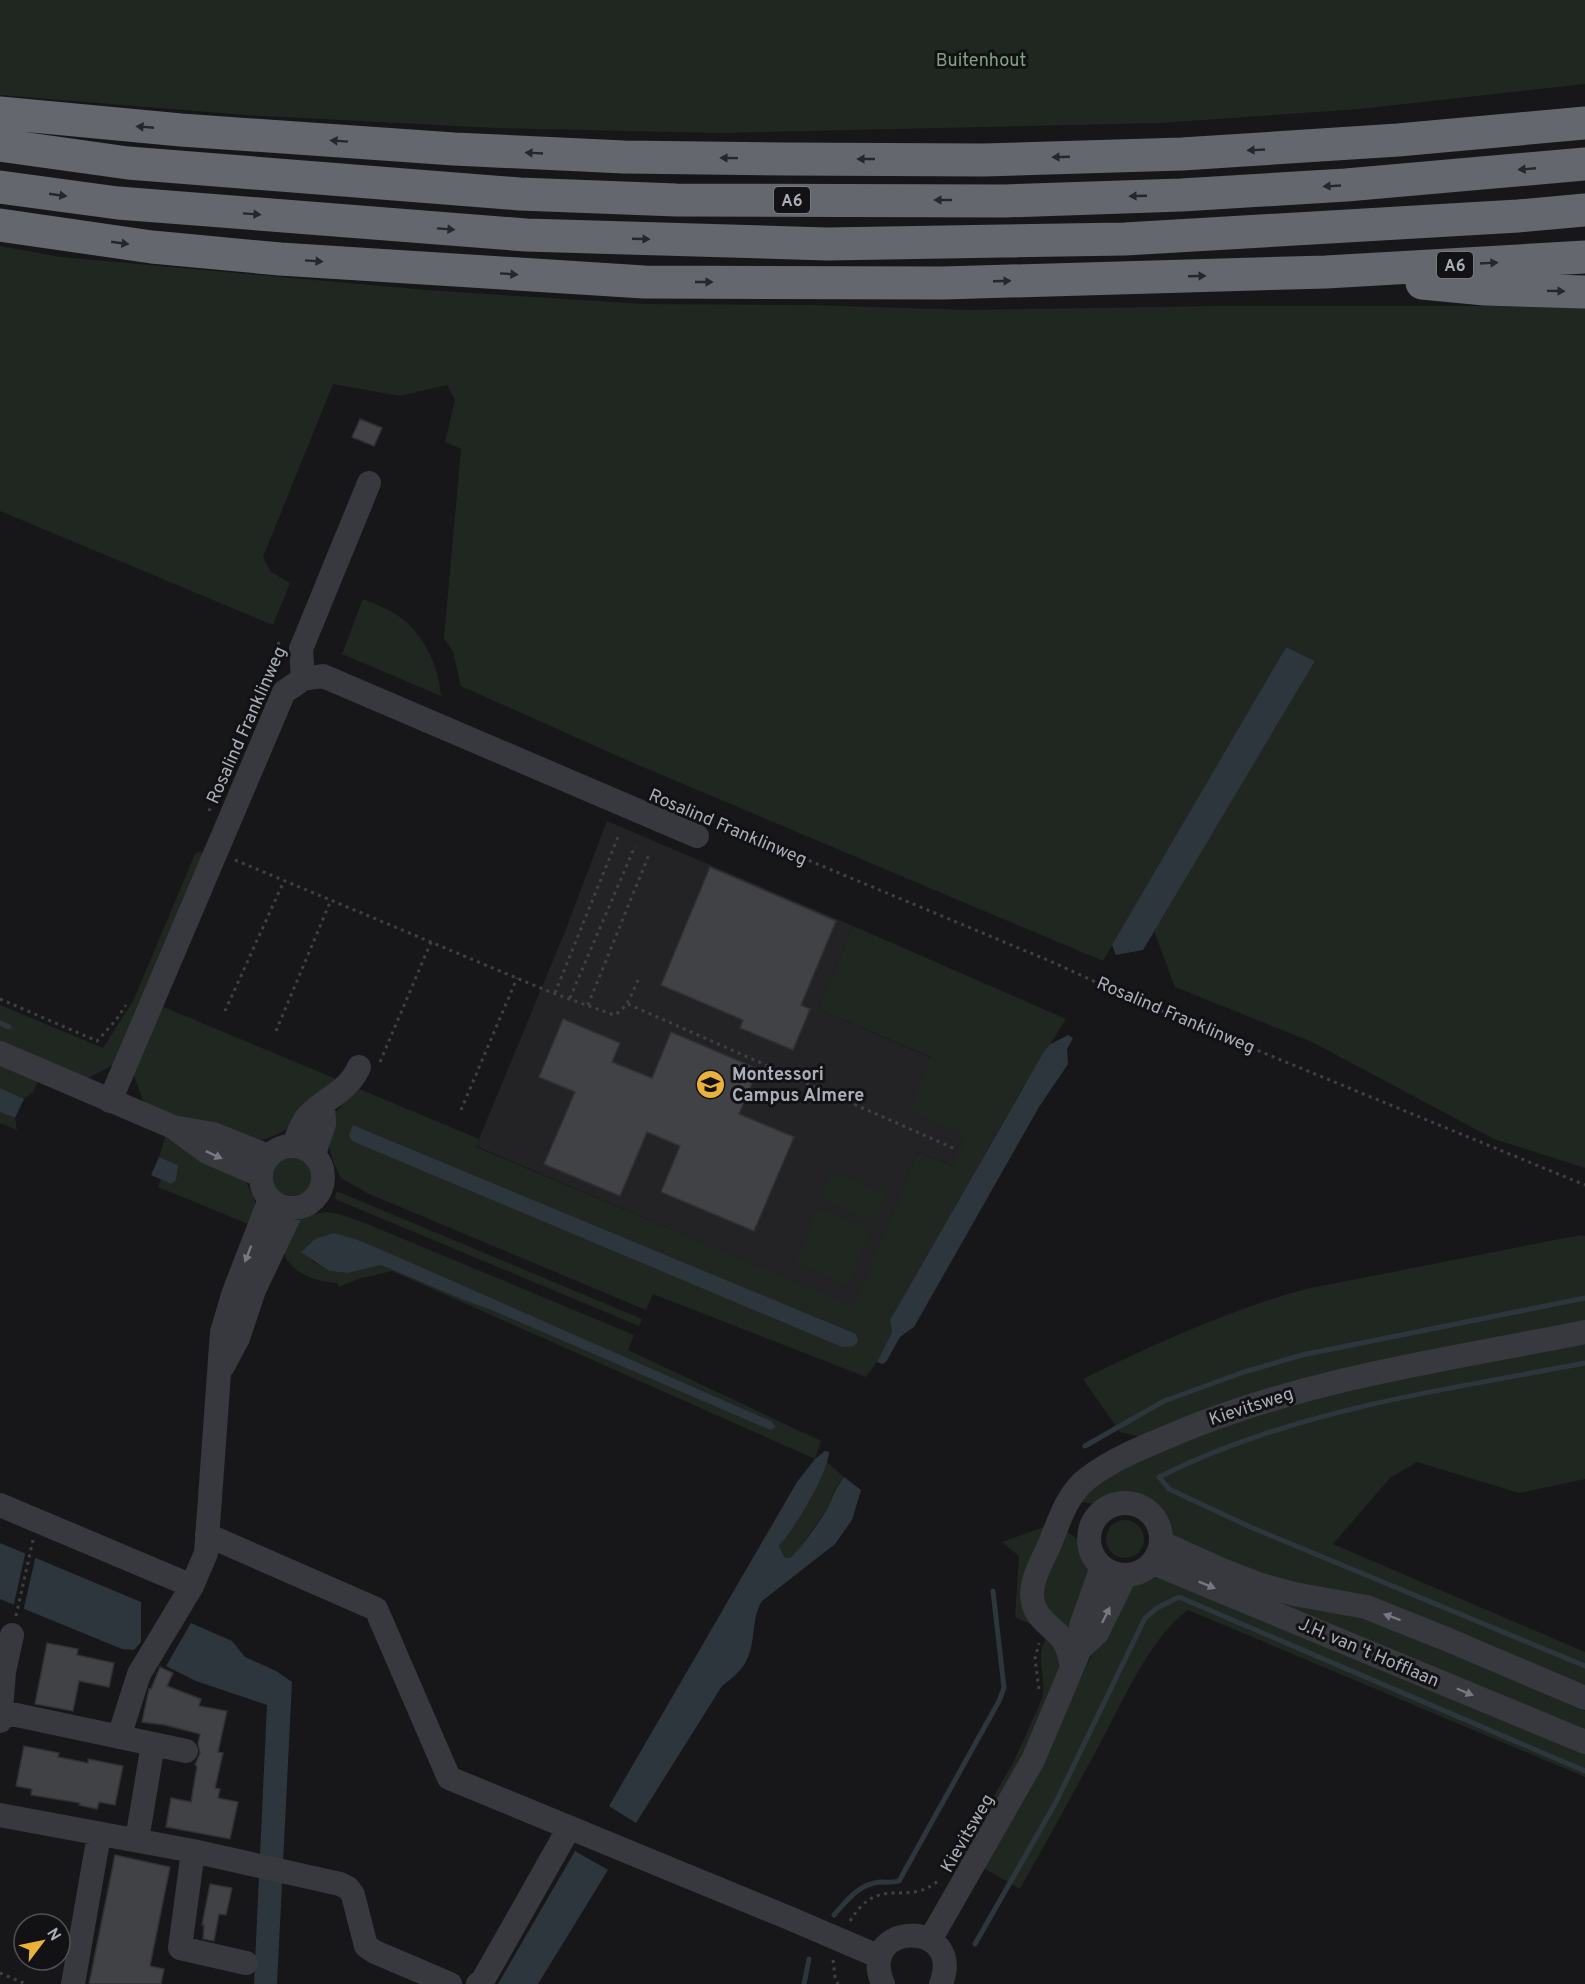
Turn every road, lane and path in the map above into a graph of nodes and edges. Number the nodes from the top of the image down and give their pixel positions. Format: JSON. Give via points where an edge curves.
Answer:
{"nodes":[{"id":1,"x":1585,"y":100,"type":"edge"},
{"id":2,"x":0,"y":114,"type":"edge"},
{"id":3,"x":1585,"y":123,"type":"edge"},
{"id":4,"x":1398,"y":140,"type":"junction"},
{"id":5,"x":0,"y":145,"type":"edge"},
{"id":6,"x":1585,"y":164,"type":"edge"},
{"id":7,"x":0,"y":187,"type":"edge"},
{"id":8,"x":1585,"y":210,"type":"edge"},
{"id":9,"x":0,"y":225,"type":"edge"},
{"id":10,"x":1585,"y":257,"type":"edge"},
{"id":11,"x":1326,"y":272,"type":"junction"},
{"id":12,"x":1585,"y":292,"type":"edge"},
{"id":13,"x":369,"y":483,"type":"dead end"},
{"id":14,"x":301,"y":649,"type":"junction"},
{"id":15,"x":303,"y":679,"type":"junction"},
{"id":16,"x":206,"y":816,"type":"dead end"},
{"id":17,"x":703,"y":828,"type":"joint"},
{"id":18,"x":618,"y":837,"type":"dead end"},
{"id":19,"x":635,"y":846,"type":"dead end"},
{"id":20,"x":650,"y":852,"type":"dead end"},
{"id":21,"x":216,"y":853,"type":"junction"},
{"id":22,"x":284,"y":881,"type":"junction"},
{"id":23,"x":331,"y":900,"type":"junction"},
{"id":24,"x":430,"y":942,"type":"junction"},
{"id":25,"x":517,"y":978,"type":"junction"},
{"id":26,"x":638,"y":980,"type":"dead end"},
{"id":27,"x":555,"y":993,"type":"junction"},
{"id":28,"x":570,"y":998,"type":"junction"},
{"id":29,"x":0,"y":999,"type":"edge"},
{"id":30,"x":128,"y":1002,"type":"dead end"},
{"id":31,"x":627,"y":1004,"type":"junction"},
{"id":32,"x":588,"y":1005,"type":"junction"},
{"id":33,"x":225,"y":1011,"type":"dead end"},
{"id":34,"x":276,"y":1031,"type":"dead end"},
{"id":35,"x":0,"y":1053,"type":"edge"},
{"id":36,"x":369,"y":1066,"type":"joint"},
{"id":37,"x":110,"y":1101,"type":"junction"},
{"id":38,"x":461,"y":1110,"type":"dead end"},
{"id":39,"x":952,"y":1148,"type":"dead end"},
{"id":40,"x":304,"y":1150,"type":"junction"},
{"id":41,"x":264,"y":1165,"type":"junction"},
{"id":42,"x":1585,"y":1185,"type":"edge"},
{"id":43,"x":270,"y":1200,"type":"junction"},
{"id":44,"x":293,"y":1209,"type":"junction"},
{"id":45,"x":1585,"y":1332,"type":"edge"},
{"id":46,"x":219,"y":1373,"type":"junction"},
{"id":47,"x":0,"y":1505,"type":"edge"},
{"id":48,"x":207,"y":1535,"type":"junction"},
{"id":49,"x":31,"y":1548,"type":"dead end"},
{"id":50,"x":1157,"y":1553,"type":"junction"},
{"id":51,"x":1102,"y":1567,"type":"junction"},
{"id":52,"x":1125,"y":1576,"type":"junction"},
{"id":53,"x":192,"y":1586,"type":"junction"},
{"id":54,"x":1045,"y":1624,"type":"junction"},
{"id":55,"x":14,"y":1629,"type":"joint"},
{"id":56,"x":1076,"y":1659,"type":"junction"},
{"id":57,"x":2,"y":1671,"type":"edge"},
{"id":58,"x":1038,"y":1695,"type":"dead end"},
{"id":59,"x":1585,"y":1698,"type":"edge"},
{"id":60,"x":1,"y":1717,"type":"edge"},
{"id":61,"x":119,"y":1737,"type":"junction"},
{"id":62,"x":1585,"y":1742,"type":"edge"},
{"id":63,"x":153,"y":1744,"type":"junction"},
{"id":64,"x":186,"y":1750,"type":"dead end"},
{"id":65,"x":0,"y":1815,"type":"edge"},
{"id":66,"x":569,"y":1827,"type":"junction"},
{"id":67,"x":99,"y":1835,"type":"junction"},
{"id":68,"x":137,"y":1840,"type":"junction"},
{"id":69,"x":193,"y":1851,"type":"junction"},
{"id":70,"x":944,"y":1872,"type":"dead end"},
{"id":71,"x":839,"y":1940,"type":"junction"},
{"id":72,"x":930,"y":1940,"type":"junction"},
{"id":73,"x":880,"y":1957,"type":"junction"},
{"id":74,"x":246,"y":1963,"type":"dead end"},
{"id":75,"x":0,"y":1973,"type":"edge"},
{"id":76,"x":26,"y":1984,"type":"edge"},
{"id":77,"x":73,"y":1984,"type":"edge"},
{"id":78,"x":450,"y":1984,"type":"edge"},
{"id":79,"x":478,"y":1984,"type":"edge"},
{"id":80,"x":838,"y":1984,"type":"edge"},
{"id":81,"x":883,"y":1984,"type":"edge"},
{"id":82,"x":941,"y":1984,"type":"edge"}],
"edges":[{"from":1,"to":4,"type":"highway"},
{"from":4,"to":2,"type":"highway","one_way":true,"via":[[1182,154],[984,160],[624,157],[217,133]]},
{"from":3,"to":4,"type":"highway"},
{"from":6,"to":5,"type":"highway","number":"A6","one_way":true,"via":[[1181,195],[1005,201],[676,200],[520,194],[152,165]]},
{"from":7,"to":8,"type":"highway","one_way":true,"via":[[118,203],[525,235],[827,244],[1125,239]]},
{"from":9,"to":11,"type":"highway","number":"A6","one_way":true,"via":[[152,247],[280,259],[644,282],[943,283]]},
{"from":11,"to":10,"type":"highway","number":"A6","one_way":true},
{"from":11,"to":12,"type":"highway","number":"A6","one_way":true,"via":[[1485,289]]},
{"from":13,"to":14,"type":"street"},
{"from":14,"to":15,"type":"street"},
{"from":14,"to":16,"type":"path","name":"Rosalind Franklinweg","via":[[280,639]]},
{"from":15,"to":17,"type":"street","name":"Rosalind Franklinweg","via":[[323,676]]},
{"from":15,"to":21,"type":"street","name":"Rosalind Franklinweg","via":[[284,692]]},
{"from":17,"to":42,"type":"path","name":"Rosalind Franklinweg","via":[[1052,962],[1135,1000]]},
{"from":18,"to":27,"type":"path"},
{"from":19,"to":28,"type":"path"},
{"from":20,"to":32,"type":"path"},
{"from":21,"to":22,"type":"path"},
{"from":21,"to":37,"type":"street","name":"Rosalind Franklinweg"},
{"from":22,"to":23,"type":"path"},
{"from":22,"to":33,"type":"path"},
{"from":23,"to":24,"type":"path"},
{"from":23,"to":34,"type":"path"},
{"from":24,"to":25,"type":"path"},
{"from":24,"to":36,"type":"path"},
{"from":25,"to":27,"type":"path"},
{"from":25,"to":38,"type":"path"},
{"from":26,"to":31,"type":"path"},
{"from":27,"to":28,"type":"path"},
{"from":28,"to":32,"type":"path"},
{"from":29,"to":30,"type":"path","via":[[97,1041]]},
{"from":31,"to":32,"type":"path","via":[[614,1015]]},
{"from":31,"to":39,"type":"path"},
{"from":35,"to":37,"type":"street"},
{"from":36,"to":40,"type":"street","via":[[323,1104],[324,1124]]},
{"from":37,"to":41,"type":"street","via":[[173,1127],[207,1152]]},
{"from":40,"to":41,"type":"street","via":[[279,1148]]},
{"from":40,"to":44,"type":"street","via":[[323,1170],[322,1187],[314,1199]]},
{"from":41,"to":43,"type":"street","via":[[261,1184]]},
{"from":43,"to":44,"type":"street"},
{"from":43,"to":46,"type":"street","one_way":true,"via":[[222,1332]]},
{"from":44,"to":46,"type":"street"},
{"from":45,"to":54,"type":"street","name":"Kievitsweg","via":[[1286,1394],[1209,1419],[1124,1456],[1087,1479],[1067,1503],[1033,1588],[1035,1607]]},
{"from":46,"to":48,"type":"street"},
{"from":47,"to":53,"type":"street"},
{"from":48,"to":53,"type":"street","via":[[206,1553]]},
{"from":48,"to":66,"type":"street","via":[[376,1609],[449,1778]]},
{"from":49,"to":55,"type":"path"},
{"from":50,"to":51,"type":"street","via":[[1160,1527],[1156,1519],[1144,1508],[1128,1503],[1112,1505],[1095,1520],[1089,1536],[1090,1550]]},
{"from":50,"to":52,"type":"street","via":[[1140,1573]]},
{"from":59,"to":50,"type":"street","name":"J.H. van 't Hofflaan","one_way":true,"via":[[1366,1607],[1294,1594]]},
{"from":50,"to":62,"type":"street","name":"J.H. van 't Hofflaan","one_way":true},
{"from":51,"to":52,"type":"street"},
{"from":51,"to":56,"type":"street","name":"Kievitsweg","via":[[1081,1626]]},
{"from":56,"to":52,"type":"street","name":"Kievitsweg","one_way":true,"via":[[1097,1633]]},
{"from":53,"to":61,"type":"street","via":[[139,1674]]},
{"from":54,"to":56,"type":"street","name":"Kievitsweg","via":[[1060,1635]]},
{"from":54,"to":58,"type":"path","via":[[1035,1659]]},
{"from":55,"to":57,"type":"street"},
{"from":56,"to":72,"type":"street","name":"Kievitsweg","via":[[1034,1760]]},
{"from":57,"to":60,"type":"street"},
{"from":60,"to":61,"type":"street"},
{"from":61,"to":63,"type":"street"},
{"from":63,"to":64,"type":"street"},
{"from":63,"to":68,"type":"street"},
{"from":65,"to":67,"type":"street"},
{"from":66,"to":71,"type":"street"},
{"from":66,"to":79,"type":"street"},
{"from":67,"to":68,"type":"street"},
{"from":67,"to":77,"type":"street"},
{"from":68,"to":69,"type":"street"},
{"from":69,"to":74,"type":"street","via":[[180,1948]]},
{"from":69,"to":78,"type":"street","via":[[348,1888],[366,1946]]},
{"from":70,"to":71,"type":"path","name":"Kievitsweg","via":[[928,1889],[874,1895],[854,1914]]},
{"from":71,"to":73,"type":"street"},
{"from":71,"to":80,"type":"path","name":"Kievitsweg","via":[[832,1961]]},
{"from":72,"to":73,"type":"street","via":[[921,1935],[901,1936],[891,1941]]},
{"from":72,"to":82,"type":"street","via":[[943,1955],[945,1975]]},
{"from":73,"to":81,"type":"street","via":[[878,1967]]},
{"from":75,"to":76,"type":"path"}]}
